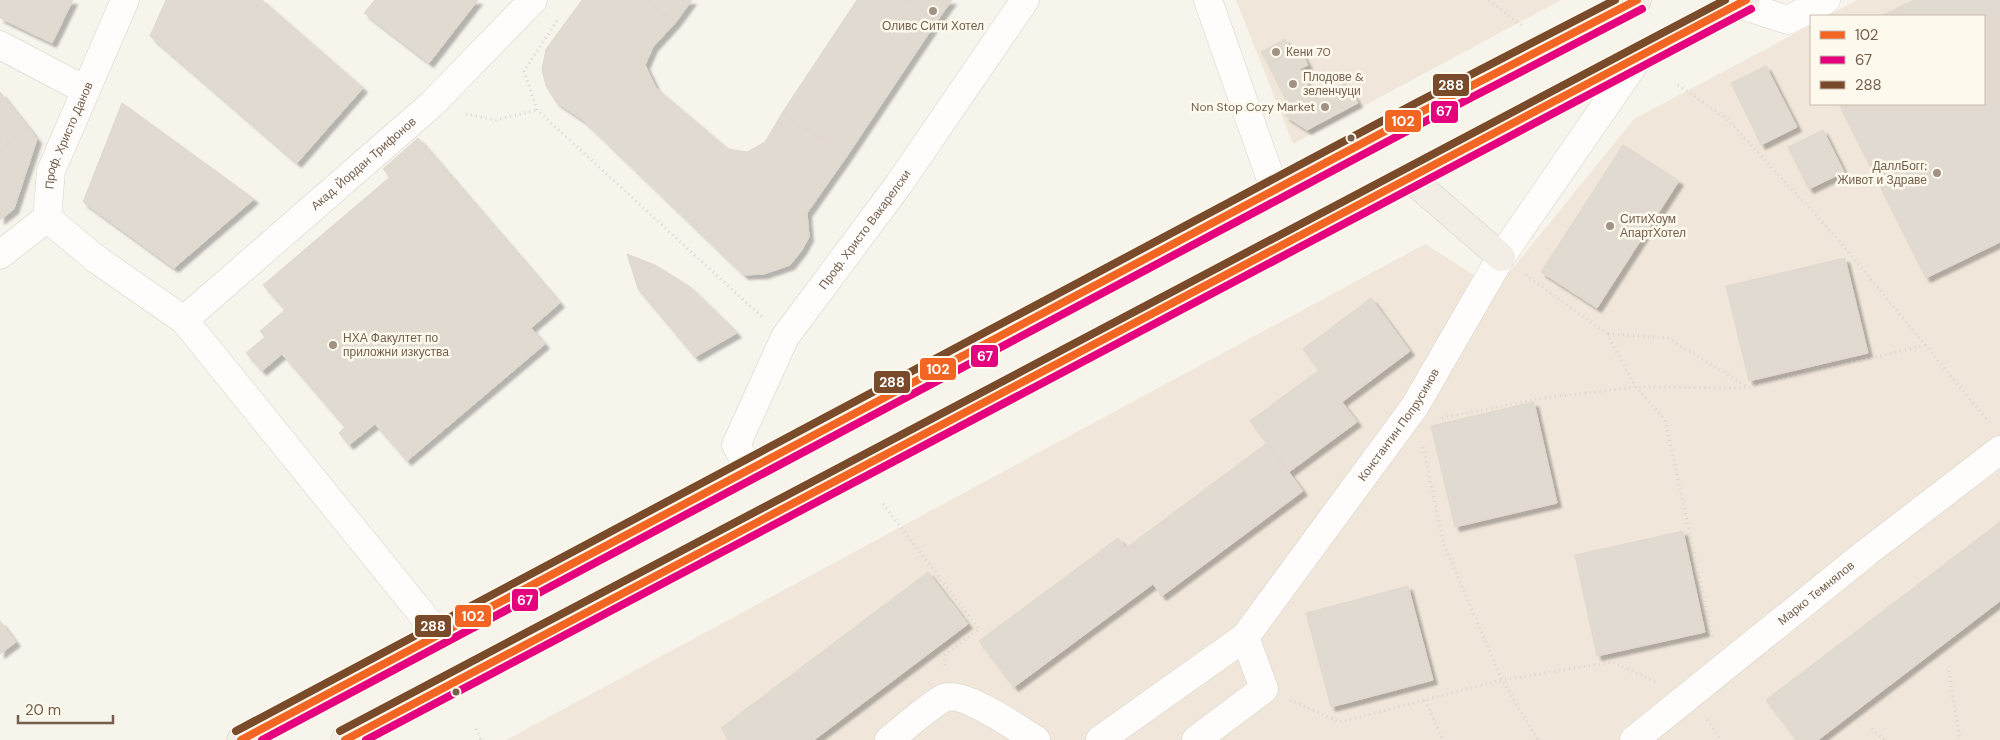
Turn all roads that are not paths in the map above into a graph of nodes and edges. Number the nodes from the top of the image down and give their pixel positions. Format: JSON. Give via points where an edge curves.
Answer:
{"nodes":[{"id":1,"x":125,"y":0,"type":"edge"},
{"id":2,"x":533,"y":0,"type":"edge"},
{"id":3,"x":1026,"y":0,"type":"edge"},
{"id":4,"x":1208,"y":0,"type":"edge"},
{"id":5,"x":1637,"y":0,"type":"edge"},
{"id":6,"x":1826,"y":0,"type":"edge"},
{"id":7,"x":1742,"y":2,"type":"edge"},
{"id":8,"x":0,"y":45,"type":"edge"},
{"id":9,"x":1639,"y":57,"type":"junction"},
{"id":10,"x":84,"y":90,"type":"junction"},
{"id":11,"x":1410,"y":178,"type":"junction"},
{"id":12,"x":1275,"y":191,"type":"junction"},
{"id":13,"x":48,"y":218,"type":"junction"},
{"id":14,"x":0,"y":255,"type":"edge"},
{"id":15,"x":1502,"y":257,"type":"junction"},
{"id":16,"x":184,"y":320,"type":"junction"},
{"id":17,"x":1997,"y":439,"type":"edge"},
{"id":18,"x":750,"y":470,"type":"junction"},
{"id":19,"x":439,"y":635,"type":"junction"},
{"id":20,"x":1245,"y":637,"type":"junction"},
{"id":21,"x":240,"y":740,"type":"edge"},
{"id":22,"x":345,"y":740,"type":"edge"},
{"id":23,"x":889,"y":740,"type":"edge"},
{"id":24,"x":1036,"y":740,"type":"edge"},
{"id":25,"x":1100,"y":740,"type":"edge"},
{"id":26,"x":1196,"y":740,"type":"edge"},
{"id":27,"x":1634,"y":740,"type":"edge"}],
"edges":[{"from":1,"to":10,"type":"street","name":"Проф. Христо Данов"},
{"from":2,"to":16,"type":"street","name":"Акад. Йордан Трифонов","via":[[432,104]]},
{"from":3,"to":18,"type":"street","name":"Проф. Христо Вакарелски","via":[[899,184],[785,337],[736,445]]},
{"from":4,"to":12,"type":"street"},
{"from":5,"to":12,"type":"main road"},
{"from":6,"to":7,"type":"street","via":[[1788,20]]},
{"from":7,"to":9,"type":"main road"},
{"from":8,"to":10,"type":"street"},
{"from":9,"to":11,"type":"main road"},
{"from":9,"to":15,"type":"street","name":"Константин Попрусинов"},
{"from":10,"to":13,"type":"street","name":"Проф. Христо Данов","via":[[51,171]]},
{"from":11,"to":15,"type":"main road"},
{"from":11,"to":22,"type":"main road"},
{"from":12,"to":18,"type":"main road"},
{"from":13,"to":14,"type":"street"},
{"from":13,"to":16,"type":"street","via":[[96,259]]},
{"from":15,"to":20,"type":"street","name":"Константин Попрусинов","via":[[1415,406]]},
{"from":16,"to":19,"type":"street"},
{"from":17,"to":27,"type":"street","name":"Марко Темнялов","via":[[1866,553]]},
{"from":18,"to":19,"type":"main road"},
{"from":19,"to":21,"type":"main road"},
{"from":20,"to":25,"type":"street","name":"Константин Попрусинов"},
{"from":20,"to":26,"type":"street","via":[[1264,689]]},
{"from":23,"to":24,"type":"street","via":[[944,698],[956,697],[969,701]]}]}
